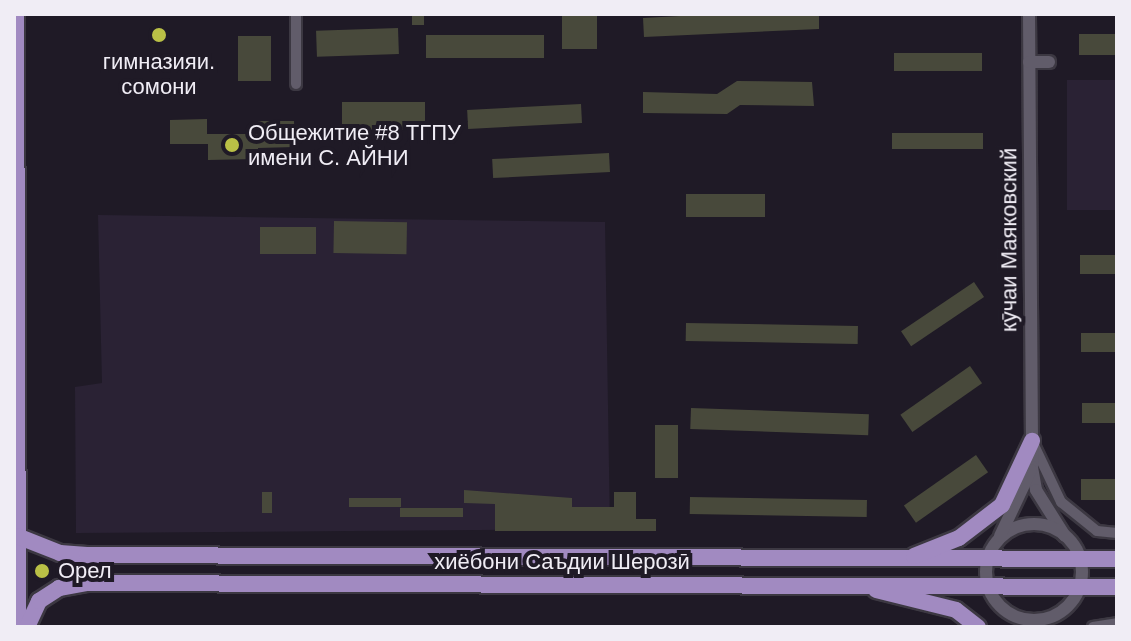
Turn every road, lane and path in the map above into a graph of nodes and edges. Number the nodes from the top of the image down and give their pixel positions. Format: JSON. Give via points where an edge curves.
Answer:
{"nodes":[{"id":1,"x":16,"y":14,"type":"edge"},
{"id":2,"x":296,"y":14,"type":"edge"},
{"id":3,"x":1029,"y":14,"type":"edge"},
{"id":4,"x":1029,"y":62,"type":"junction"},
{"id":5,"x":1049,"y":62,"type":"dead end"},
{"id":6,"x":296,"y":84,"type":"dead end"},
{"id":7,"x":15,"y":371,"type":"edge"},
{"id":8,"x":1032,"y":441,"type":"junction"},
{"id":9,"x":1032,"y":467,"type":"junction"},
{"id":10,"x":1117,"y":533,"type":"edge"},
{"id":11,"x":17,"y":536,"type":"junction"},
{"id":12,"x":1065,"y":536,"type":"junction"},
{"id":13,"x":999,"y":538,"type":"junction"},
{"id":14,"x":87,"y":555,"type":"junction"},
{"id":15,"x":1117,"y":559,"type":"edge"},
{"id":16,"x":906,"y":560,"type":"junction"},
{"id":17,"x":987,"y":560,"type":"junction"},
{"id":18,"x":1081,"y":560,"type":"junction"},
{"id":19,"x":88,"y":583,"type":"junction"},
{"id":20,"x":859,"y":584,"type":"junction"},
{"id":21,"x":986,"y":584,"type":"junction"},
{"id":22,"x":1081,"y":585,"type":"junction"},
{"id":23,"x":1117,"y":587,"type":"edge"},
{"id":24,"x":39,"y":601,"type":"junction"},
{"id":25,"x":1071,"y":603,"type":"junction"},
{"id":26,"x":1007,"y":613,"type":"junction"},
{"id":27,"x":1117,"y":623,"type":"edge"},
{"id":28,"x":18,"y":627,"type":"edge"},
{"id":29,"x":27,"y":627,"type":"edge"},
{"id":30,"x":38,"y":627,"type":"edge"},
{"id":31,"x":978,"y":627,"type":"edge"},
{"id":32,"x":1013,"y":627,"type":"edge"},
{"id":33,"x":1057,"y":627,"type":"edge"},
{"id":34,"x":1093,"y":627,"type":"edge"}],
"edges":[{"from":1,"to":7,"type":"main road"},
{"from":2,"to":6,"type":"street"},
{"from":3,"to":4,"type":"street","name":"кӯчаи Маяковский"},
{"from":4,"to":5,"type":"street"},
{"from":4,"to":8,"type":"street","name":"кӯчаи Маяковский"},
{"from":7,"to":11,"type":"main road"},
{"from":8,"to":9,"type":"street","name":"кӯчаи Маяковский"},
{"from":8,"to":10,"type":"street","via":[[1061,502],[1097,531]]},
{"from":8,"to":16,"type":"main road","via":[[1002,505],[959,538]]},
{"from":9,"to":12,"type":"street","name":"кӯчаи Маяковский","via":[[1036,490]]},
{"from":9,"to":13,"type":"street","name":"кӯчаи Маяковский"},
{"from":11,"to":14,"type":"main road","name":"хиёбони Саъдии Шерозӣ","via":[[60,553]]},
{"from":11,"to":28,"type":"main road"},
{"from":12,"to":13,"type":"street","via":[[1039,524],[1024,525]]},
{"from":12,"to":18,"type":"street","name":"кӯчаи Маяковский"},
{"from":13,"to":17,"type":"street","name":"кӯчаи Маяковский"},
{"from":14,"to":16,"type":"main road","name":"хиёбони Саъдии Шерозӣ"},
{"from":14,"to":19,"type":"main road"},
{"from":15,"to":18,"type":"main road","name":"хиёбони Саъдии Шерозӣ"},
{"from":16,"to":17,"type":"main road","name":"хиёбони Саъдии Шерозӣ"},
{"from":17,"to":18,"type":"main road","name":"хиёбони Саъдии Шерозӣ"},
{"from":17,"to":21,"type":"street","name":"кӯчаи Маяковский"},
{"from":18,"to":22,"type":"street"},
{"from":19,"to":20,"type":"main road","name":"хиёбони Саъдии Шерозӣ"},
{"from":19,"to":24,"type":"main road","name":"хиёбони Саъдии Шерозӣ","via":[[59,588]]},
{"from":20,"to":21,"type":"main road","name":"хиёбони Саъдии Шерозӣ"},
{"from":20,"to":31,"type":"main road","via":[[956,610]]},
{"from":21,"to":22,"type":"main road","name":"хиёбони Саъдии Шерозӣ"},
{"from":21,"to":26,"type":"street"},
{"from":22,"to":23,"type":"main road","name":"хиёбони Саъдии Шерозӣ"},
{"from":22,"to":25,"type":"street"},
{"from":24,"to":29,"type":"main road"},
{"from":24,"to":30,"type":"street"},
{"from":25,"to":26,"type":"street","via":[[1061,613],[1034,621]]},
{"from":25,"to":33,"type":"street"},
{"from":26,"to":32,"type":"street"},
{"from":27,"to":34,"type":"street"}]}
